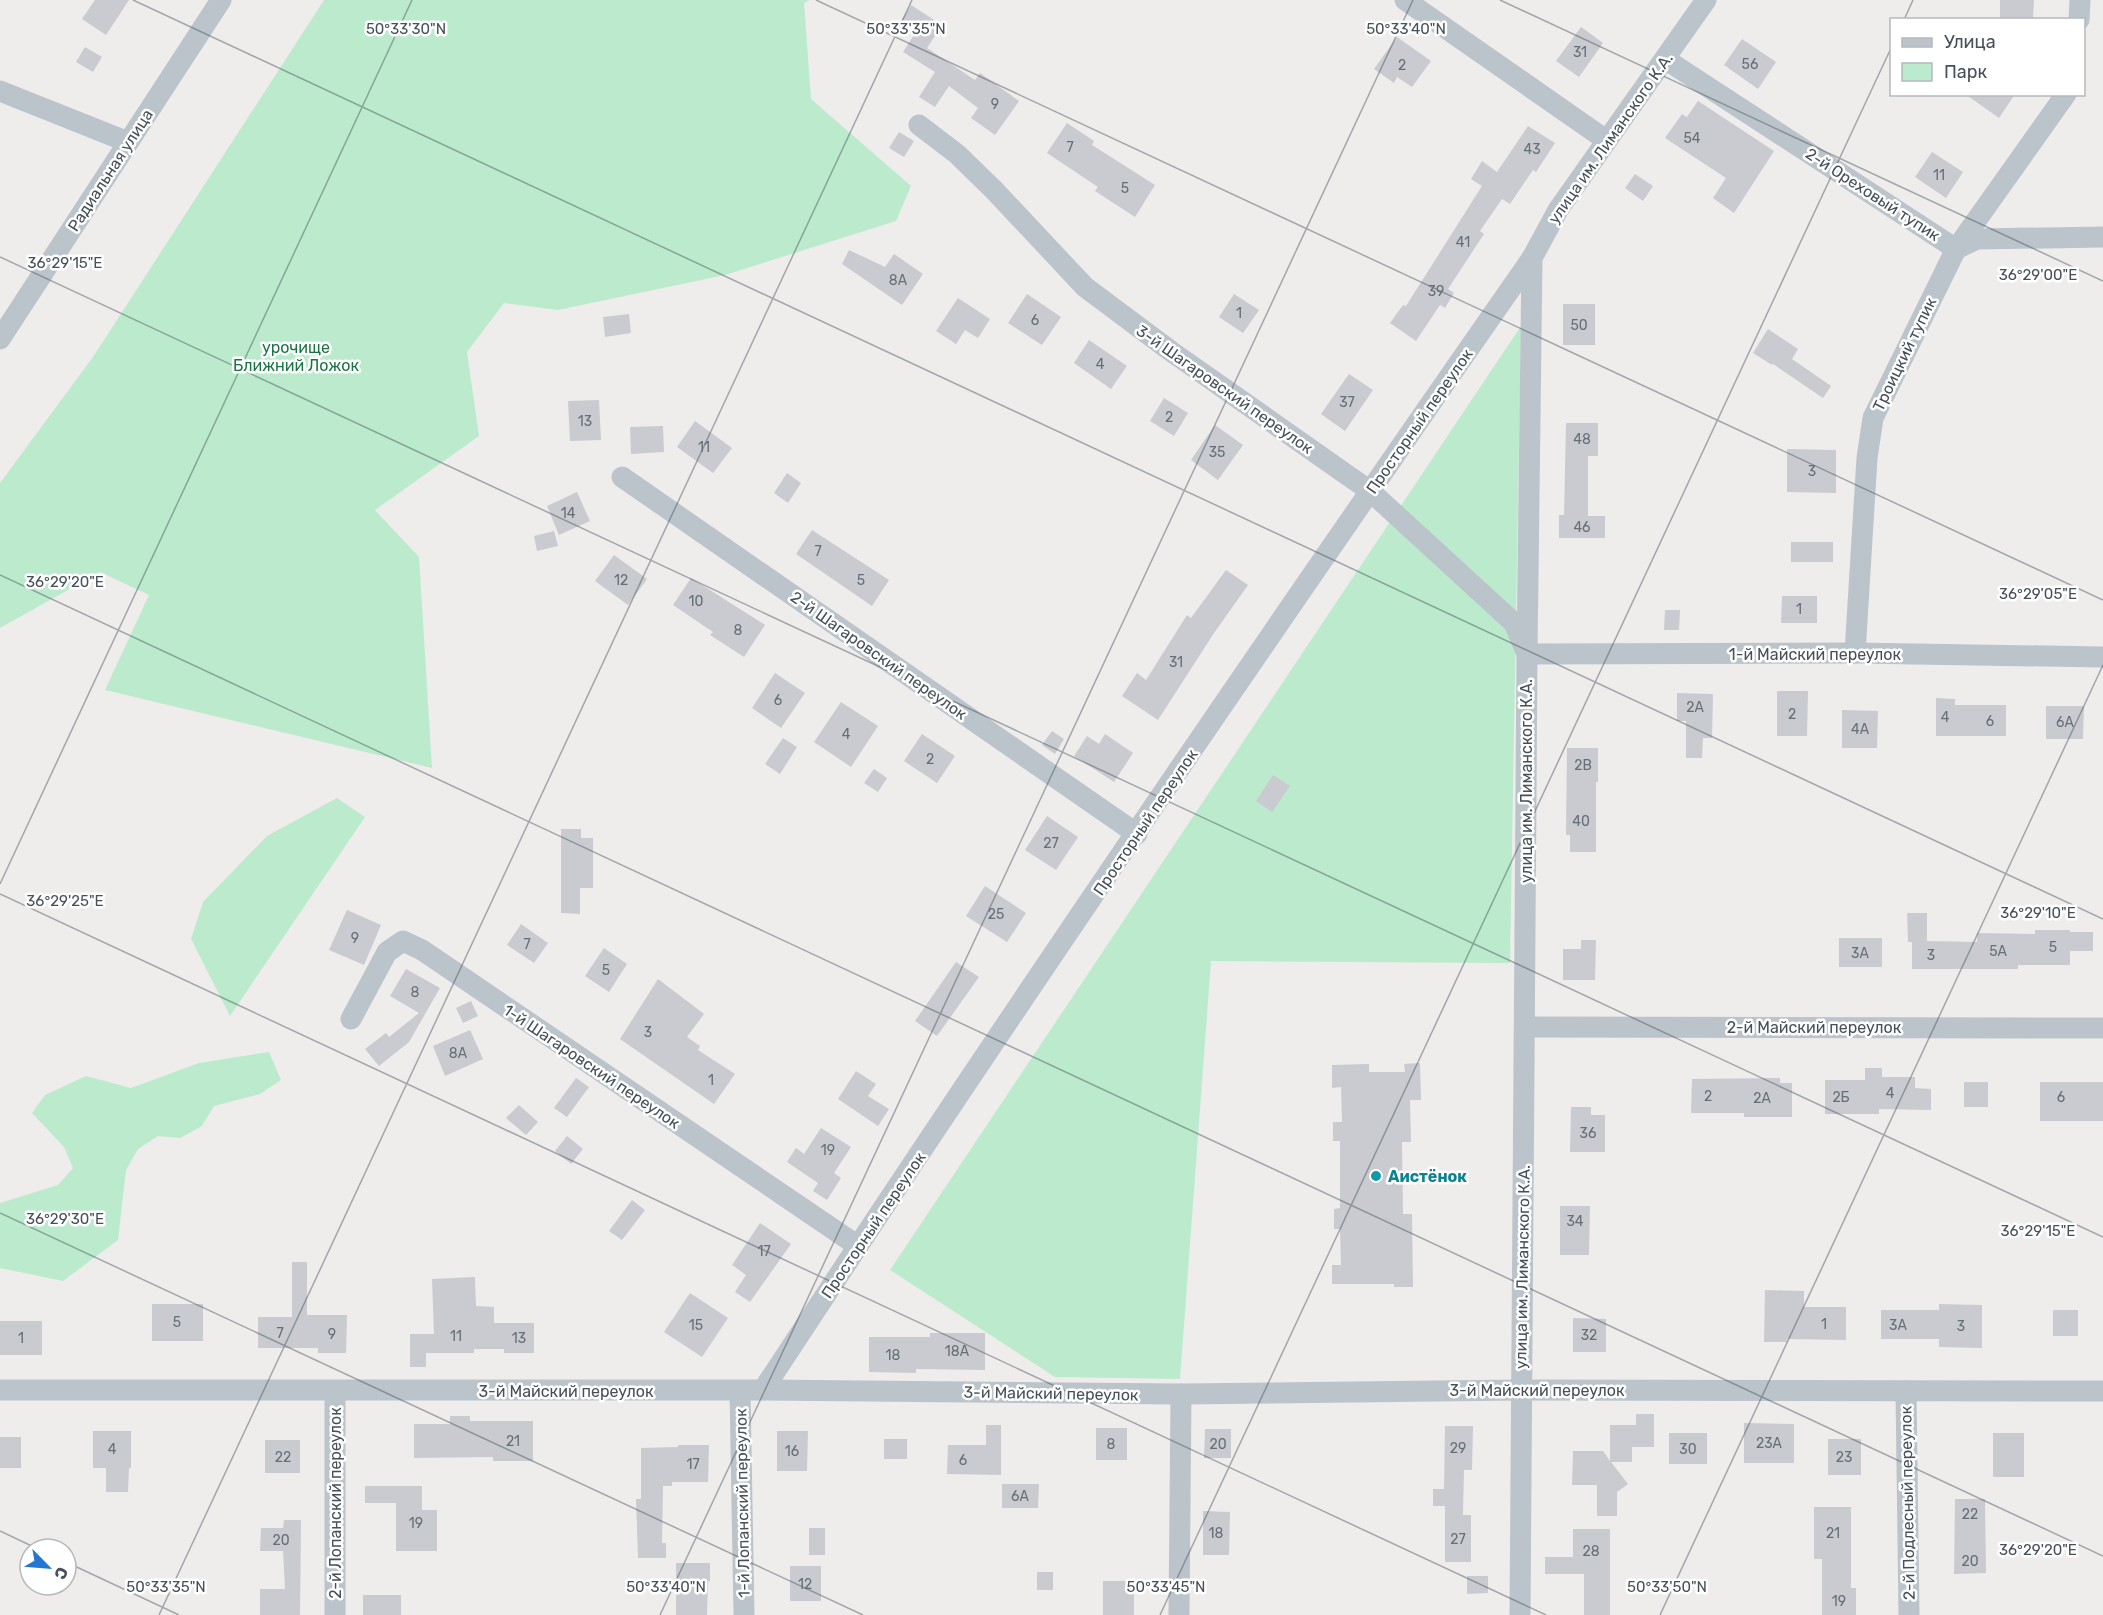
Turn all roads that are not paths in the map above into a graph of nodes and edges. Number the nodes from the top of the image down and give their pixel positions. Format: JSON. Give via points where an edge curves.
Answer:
{"nodes":[{"id":1,"x":220,"y":0,"type":"edge"},
{"id":2,"x":1405,"y":0,"type":"edge"},
{"id":3,"x":1706,"y":0,"type":"edge"},
{"id":4,"x":2080,"y":0,"type":"edge"},
{"id":5,"x":2079,"y":18,"type":"edge"},
{"id":6,"x":1665,"y":59,"type":"junction"},
{"id":7,"x":0,"y":91,"type":"edge"},
{"id":8,"x":2065,"y":96,"type":"edge"},
{"id":9,"x":919,"y":125,"type":"dead end"},
{"id":10,"x":1606,"y":140,"type":"junction"},
{"id":11,"x":128,"y":142,"type":"junction"},
{"id":12,"x":2103,"y":237,"type":"edge"},
{"id":13,"x":1956,"y":249,"type":"junction"},
{"id":14,"x":1532,"y":258,"type":"junction"},
{"id":15,"x":0,"y":339,"type":"edge"},
{"id":16,"x":622,"y":477,"type":"dead end"},
{"id":17,"x":1370,"y":491,"type":"junction"},
{"id":18,"x":1855,"y":653,"type":"junction"},
{"id":19,"x":1527,"y":654,"type":"junction"},
{"id":20,"x":2103,"y":657,"type":"edge"},
{"id":21,"x":1137,"y":834,"type":"junction"},
{"id":22,"x":351,"y":1019,"type":"dead end"},
{"id":23,"x":1525,"y":1027,"type":"junction"},
{"id":24,"x":2103,"y":1028,"type":"edge"},
{"id":25,"x":858,"y":1246,"type":"junction"},
{"id":26,"x":0,"y":1390,"type":"edge"},
{"id":27,"x":763,"y":1390,"type":"junction"},
{"id":28,"x":1520,"y":1390,"type":"junction"},
{"id":29,"x":336,"y":1391,"type":"junction"},
{"id":30,"x":741,"y":1391,"type":"junction"},
{"id":31,"x":1906,"y":1391,"type":"junction"},
{"id":32,"x":2103,"y":1391,"type":"edge"},
{"id":33,"x":1181,"y":1394,"type":"junction"},
{"id":34,"x":335,"y":1615,"type":"edge"},
{"id":35,"x":744,"y":1615,"type":"edge"},
{"id":36,"x":1179,"y":1615,"type":"edge"},
{"id":37,"x":1520,"y":1615,"type":"edge"},
{"id":38,"x":1909,"y":1615,"type":"edge"}],
"edges":[{"from":1,"to":11,"type":"street","name":"Радиальная улица"},
{"from":2,"to":10,"type":"street"},
{"from":3,"to":6,"type":"street","name":"улица им. Лиманского К.А."},
{"from":4,"to":5,"type":"street"},
{"from":6,"to":10,"type":"street","name":"улица им. Лиманского К.А."},
{"from":6,"to":13,"type":"street","name":"2-й Ореховый тупик"},
{"from":7,"to":11,"type":"street"},
{"from":8,"to":13,"type":"street","name":"Троицкий тупик"},
{"from":9,"to":17,"type":"street","name":"3-й Шагаровский переулок","via":[[987,183],[1085,287]]},
{"from":10,"to":14,"type":"street","name":"улица им. Лиманского К.А.","via":[[1558,210]]},
{"from":11,"to":15,"type":"street","name":"Радиальная улица"},
{"from":12,"to":13,"type":"street","name":"2-й Ореховый тупик","via":[[1977,239]]},
{"from":13,"to":18,"type":"street","name":"Троицкий тупик","via":[[1873,418]]},
{"from":14,"to":17,"type":"street","name":"Просторный переулок"},
{"from":14,"to":19,"type":"street","name":"улица им. Лиманского К.А."},
{"from":16,"to":21,"type":"street","name":"2-й Шагаровский переулок"},
{"from":17,"to":19,"type":"street","name":"3-й Шагаровский переулок","via":[[1514,623]]},
{"from":17,"to":21,"type":"street","name":"Просторный переулок"},
{"from":18,"to":19,"type":"street","name":"1-й Майский переулок"},
{"from":18,"to":20,"type":"street","name":"1-й Майский переулок"},
{"from":19,"to":23,"type":"street","name":"улица им. Лиманского К.А."},
{"from":21,"to":25,"type":"street","name":"Просторный переулок"},
{"from":22,"to":25,"type":"street","name":"1-й Шагаровский переулок","via":[[387,952],[403,941],[422,950]]},
{"from":23,"to":24,"type":"street","name":"2-й Майский переулок"},
{"from":23,"to":28,"type":"street","name":"улица им. Лиманского К.А."},
{"from":25,"to":27,"type":"street","name":"Просторный переулок"},
{"from":26,"to":29,"type":"street","name":"3-й Майский переулок"},
{"from":27,"to":30,"type":"street","name":"3-й Майский переулок"},
{"from":27,"to":33,"type":"street","name":"3-й Майский переулок"},
{"from":28,"to":31,"type":"street","name":"3-й Майский переулок"},
{"from":28,"to":33,"type":"street","name":"3-й Майский переулок"},
{"from":28,"to":37,"type":"street","name":"улица им. Лиманского К.А."},
{"from":29,"to":30,"type":"street","name":"3-й Майский переулок"},
{"from":29,"to":34,"type":"street","name":"2-й Лопанский переулок"},
{"from":30,"to":35,"type":"street","name":"1-й Лопанский переулок"},
{"from":31,"to":32,"type":"street","name":"3-й Майский переулок"},
{"from":31,"to":38,"type":"street","name":"2-й Подлесный переулок"},
{"from":33,"to":36,"type":"street"}]}
